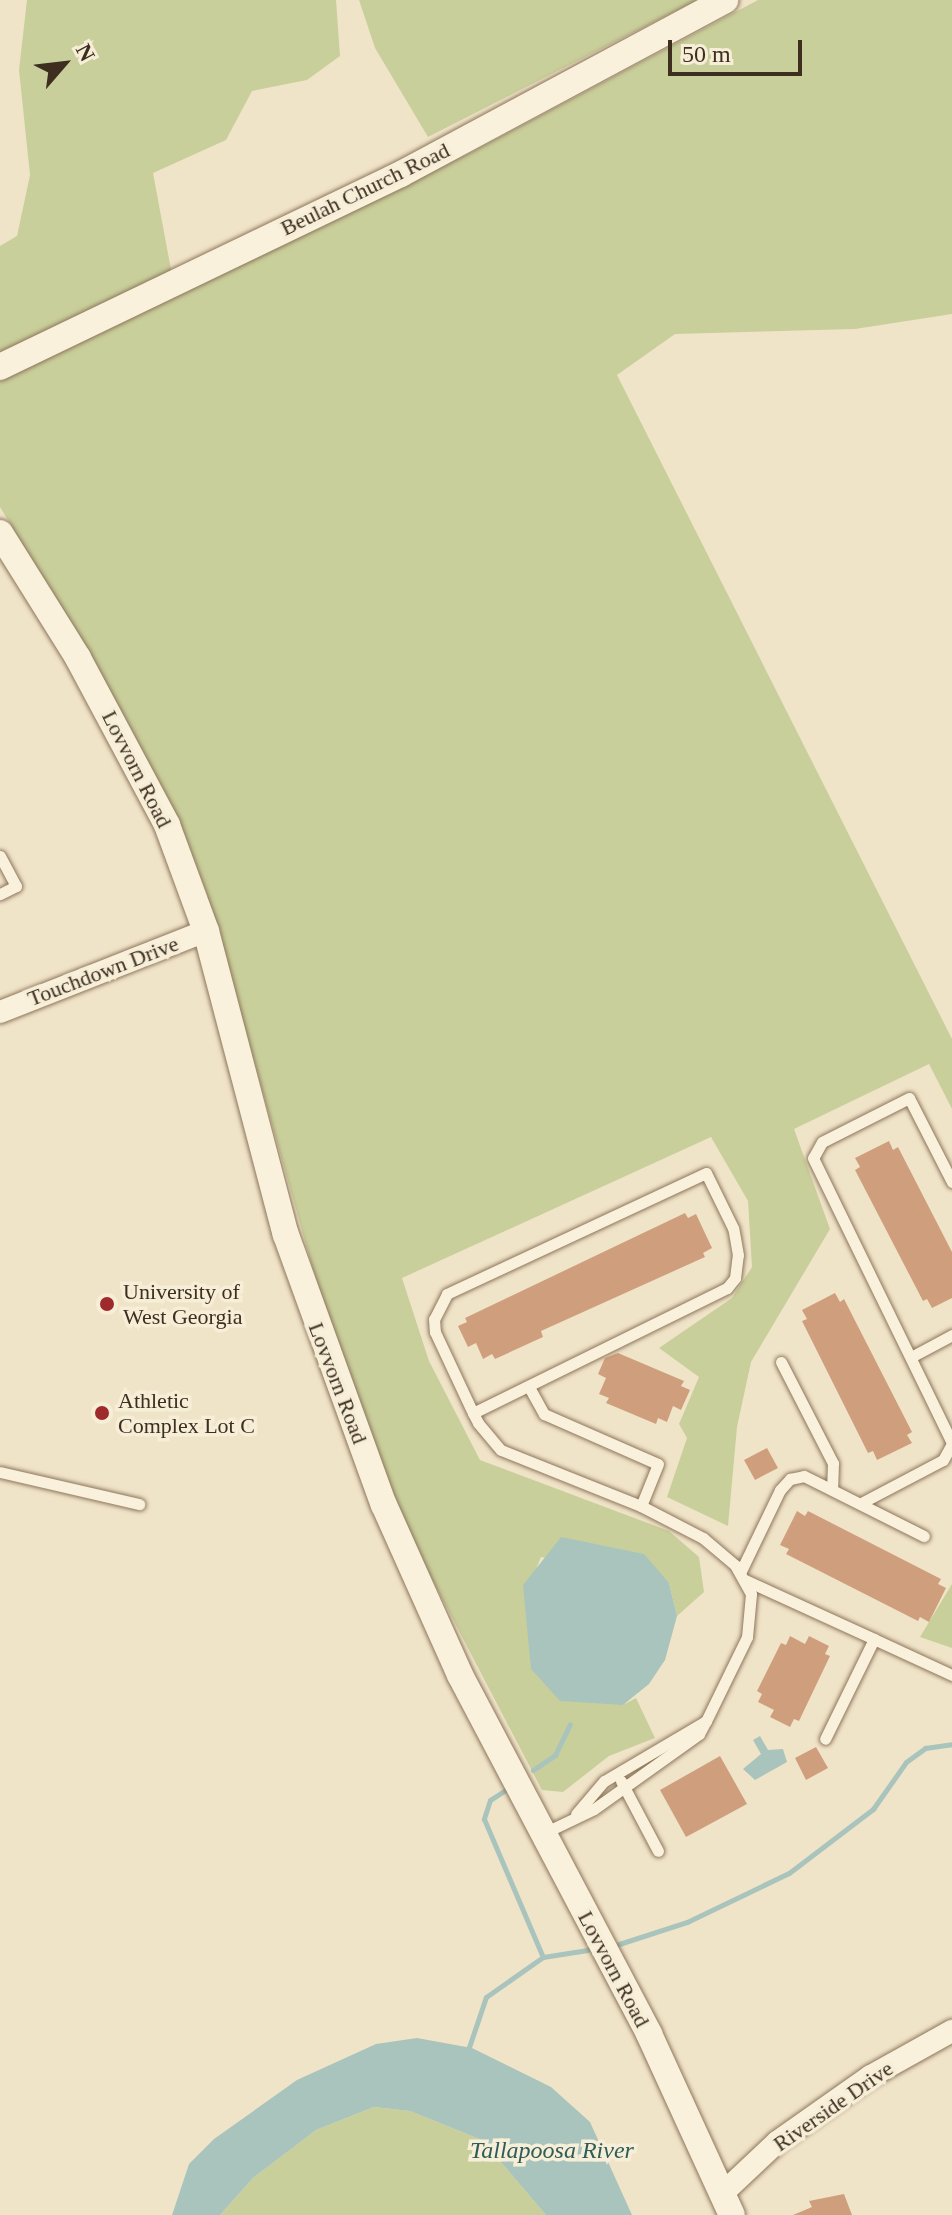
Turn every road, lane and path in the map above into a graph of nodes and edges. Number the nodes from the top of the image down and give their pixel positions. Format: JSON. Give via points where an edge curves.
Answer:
{"nodes":[{"id":1,"x":725,"y":0,"type":"edge"},
{"id":2,"x":0,"y":367,"type":"edge"},
{"id":3,"x":0,"y":533,"type":"edge"},
{"id":4,"x":0,"y":856,"type":"edge"},
{"id":5,"x":0,"y":894,"type":"edge"},
{"id":6,"x":206,"y":931,"type":"junction"},
{"id":7,"x":0,"y":1012,"type":"edge"},
{"id":8,"x":952,"y":1182,"type":"edge"},
{"id":9,"x":952,"y":1335,"type":"edge"},
{"id":10,"x":911,"y":1357,"type":"junction"},
{"id":11,"x":781,"y":1362,"type":"dead end"},
{"id":12,"x":529,"y":1387,"type":"junction"},
{"id":13,"x":473,"y":1413,"type":"junction"},
{"id":14,"x":952,"y":1444,"type":"edge"},
{"id":15,"x":0,"y":1472,"type":"edge"},
{"id":16,"x":832,"y":1486,"type":"junction"},
{"id":17,"x":863,"y":1502,"type":"junction"},
{"id":18,"x":139,"y":1504,"type":"dead end"},
{"id":19,"x":641,"y":1506,"type":"junction"},
{"id":20,"x":924,"y":1536,"type":"dead end"},
{"id":21,"x":742,"y":1576,"type":"junction"},
{"id":22,"x":874,"y":1639,"type":"junction"},
{"id":23,"x":952,"y":1675,"type":"edge"},
{"id":24,"x":706,"y":1721,"type":"junction"},
{"id":25,"x":825,"y":1739,"type":"dead end"},
{"id":26,"x":616,"y":1773,"type":"junction"},
{"id":27,"x":623,"y":1786,"type":"junction"},
{"id":28,"x":576,"y":1814,"type":"junction"},
{"id":29,"x":542,"y":1834,"type":"junction"},
{"id":30,"x":658,"y":1851,"type":"dead end"},
{"id":31,"x":952,"y":2031,"type":"edge"},
{"id":32,"x":728,"y":2204,"type":"edge"}],
"edges":[{"from":1,"to":2,"type":"street","name":"Beulah Church Road","via":[[401,174]]},
{"from":3,"to":6,"type":"street","name":"Lovvorn Road","via":[[144,777]]},
{"from":4,"to":5,"type":"lane","via":[[16,886]]},
{"from":6,"to":7,"type":"street","name":"Touchdown Drive"},
{"from":6,"to":29,"type":"street","name":"Lovvorn Road","via":[[286,1235],[318,1332],[384,1505]]},
{"from":8,"to":10,"type":"lane","via":[[909,1098],[815,1151],[819,1177]]},
{"from":9,"to":10,"type":"lane"},
{"from":10,"to":14,"type":"lane"},
{"from":11,"to":16,"type":"lane","via":[[833,1463]]},
{"from":12,"to":13,"type":"lane"},
{"from":12,"to":13,"type":"lane","via":[[727,1288],[735,1278],[738,1255],[733,1228],[706,1173],[440,1300],[435,1332]]},
{"from":12,"to":19,"type":"lane","via":[[544,1414],[658,1464]]},
{"from":13,"to":19,"type":"lane","via":[[487,1439],[501,1450]]},
{"from":14,"to":17,"type":"lane","via":[[943,1460]]},
{"from":15,"to":18,"type":"lane"},
{"from":16,"to":17,"type":"lane"},
{"from":16,"to":21,"type":"lane","via":[[804,1476],[790,1479]]},
{"from":17,"to":20,"type":"lane"},
{"from":19,"to":21,"type":"lane","via":[[703,1538]]},
{"from":21,"to":22,"type":"lane"},
{"from":21,"to":24,"type":"lane","via":[[751,1604],[747,1637]]},
{"from":22,"to":23,"type":"lane"},
{"from":22,"to":25,"type":"lane"},
{"from":24,"to":26,"type":"lane"},
{"from":24,"to":27,"type":"lane","via":[[699,1734]]},
{"from":26,"to":27,"type":"lane"},
{"from":26,"to":28,"type":"lane"},
{"from":27,"to":28,"type":"lane","via":[[594,1809]]},
{"from":27,"to":30,"type":"lane"},
{"from":28,"to":29,"type":"lane"},
{"from":29,"to":32,"type":"street","name":"Lovvorn Road","via":[[649,2034]]},
{"from":31,"to":32,"type":"street","name":"Riverside Drive","via":[[871,2076],[777,2142]]}]}
